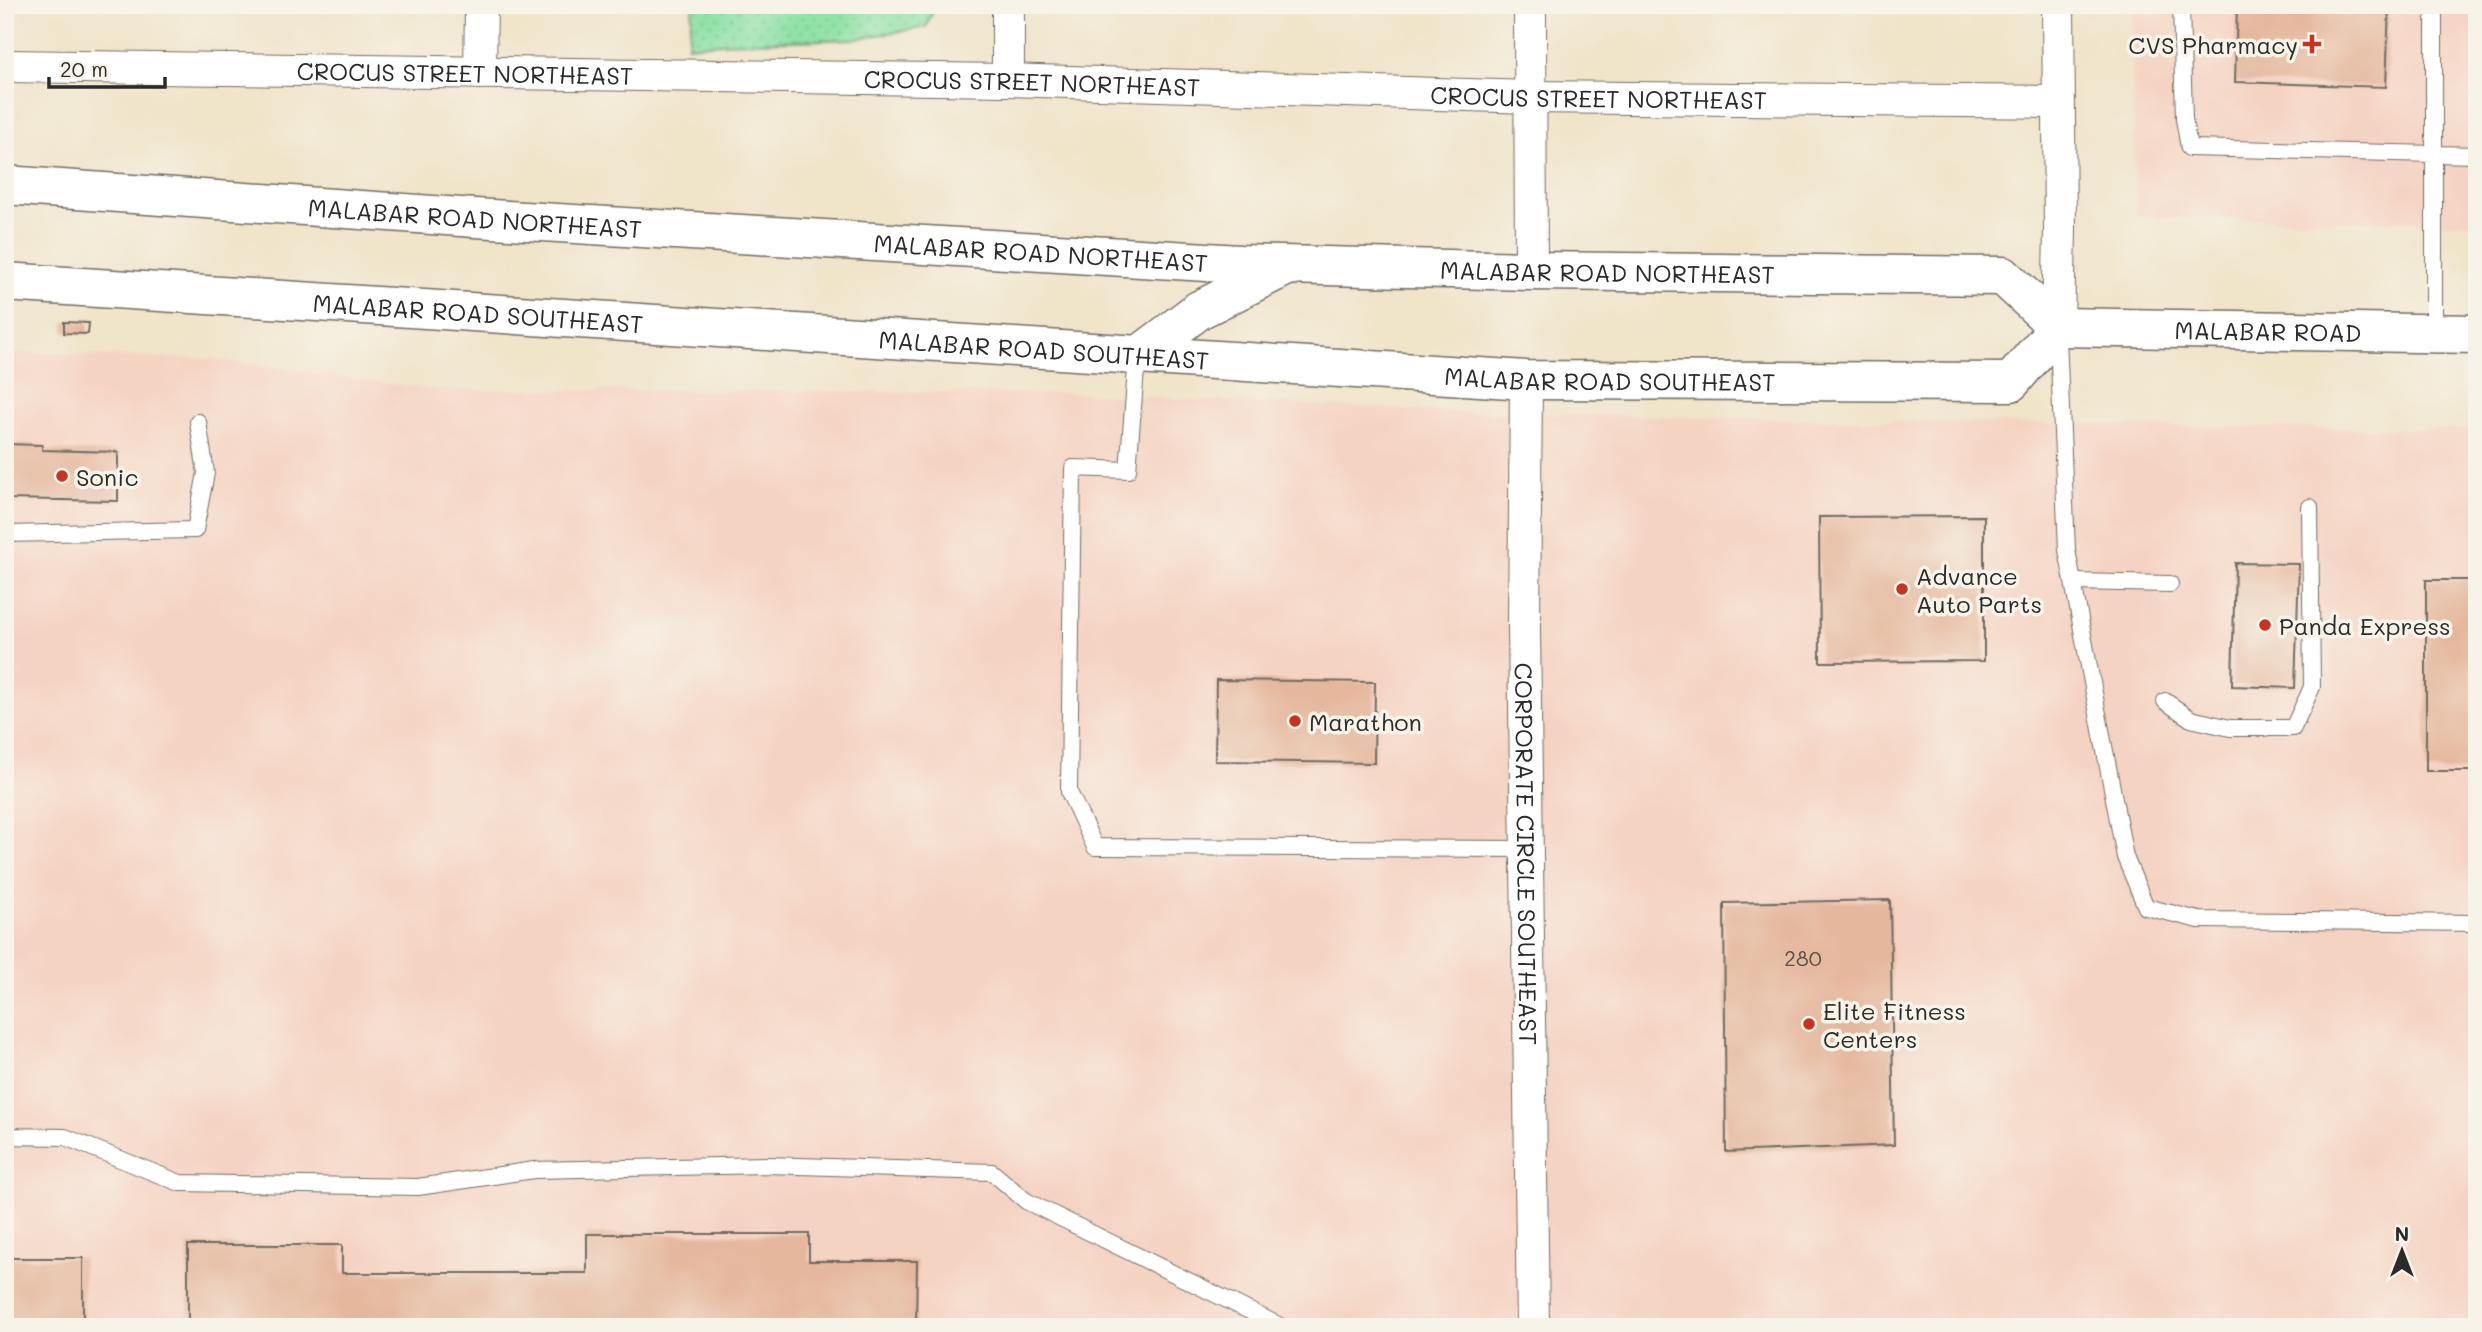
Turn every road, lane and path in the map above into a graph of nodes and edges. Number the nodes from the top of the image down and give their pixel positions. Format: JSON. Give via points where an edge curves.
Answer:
{"nodes":[{"id":1,"x":481,"y":5,"type":"edge"},
{"id":2,"x":1008,"y":5,"type":"edge"},
{"id":3,"x":1530,"y":5,"type":"edge"},
{"id":4,"x":2058,"y":5,"type":"edge"},
{"id":5,"x":2180,"y":5,"type":"edge"},
{"id":6,"x":2434,"y":5,"type":"edge"},
{"id":7,"x":5,"y":66,"type":"edge"},
{"id":8,"x":480,"y":73,"type":"junction"},
{"id":9,"x":1008,"y":80,"type":"junction"},
{"id":10,"x":1529,"y":97,"type":"junction"},
{"id":11,"x":2058,"y":102,"type":"junction"},
{"id":12,"x":2434,"y":154,"type":"junction"},
{"id":13,"x":2477,"y":155,"type":"edge"},
{"id":14,"x":5,"y":185,"type":"edge"},
{"id":15,"x":1290,"y":265,"type":"junction"},
{"id":16,"x":1531,"y":271,"type":"junction"},
{"id":17,"x":5,"y":282,"type":"edge"},
{"id":18,"x":2058,"y":327,"type":"junction"},
{"id":19,"x":2434,"y":333,"type":"junction"},
{"id":20,"x":2477,"y":334,"type":"edge"},
{"id":21,"x":1136,"y":357,"type":"junction"},
{"id":22,"x":1525,"y":380,"type":"junction"},
{"id":23,"x":198,"y":422,"type":"dead end"},
{"id":24,"x":2310,"y":507,"type":"dead end"},
{"id":25,"x":5,"y":534,"type":"edge"},
{"id":26,"x":2073,"y":582,"type":"junction"},
{"id":27,"x":2170,"y":583,"type":"dead end"},
{"id":28,"x":2165,"y":701,"type":"dead end"},
{"id":29,"x":1526,"y":849,"type":"junction"},
{"id":30,"x":2477,"y":923,"type":"edge"},
{"id":31,"x":5,"y":1136,"type":"edge"},
{"id":32,"x":1282,"y":1327,"type":"edge"},
{"id":33,"x":1533,"y":1327,"type":"edge"}],
"edges":[{"from":1,"to":8,"type":"street"},
{"from":2,"to":9,"type":"street"},
{"from":3,"to":10,"type":"street"},
{"from":4,"to":11,"type":"street"},
{"from":5,"to":12,"type":"lane","via":[[2189,148]]},
{"from":6,"to":12,"type":"lane"},
{"from":7,"to":8,"type":"street","name":"CROCUS STREET NORTHEAST"},
{"from":8,"to":9,"type":"street","name":"CROCUS STREET NORTHEAST"},
{"from":9,"to":10,"type":"street","name":"CROCUS STREET NORTHEAST"},
{"from":10,"to":11,"type":"street","name":"CROCUS STREET NORTHEAST"},
{"from":10,"to":16,"type":"street"},
{"from":11,"to":18,"type":"street"},
{"from":12,"to":13,"type":"lane"},
{"from":12,"to":19,"type":"lane"},
{"from":14,"to":15,"type":"main road","name":"MALABAR ROAD NORTHEAST","via":[[475,219]]},
{"from":15,"to":16,"type":"main road","name":"MALABAR ROAD NORTHEAST"},
{"from":15,"to":21,"type":"main road","via":[[1199,310]]},
{"from":16,"to":18,"type":"main road","name":"MALABAR ROAD NORTHEAST","via":[[2003,276]]},
{"from":17,"to":21,"type":"main road","name":"MALABAR ROAD SOUTHEAST"},
{"from":18,"to":19,"type":"main road","name":"MALABAR ROAD"},
{"from":18,"to":22,"type":"main road","name":"MALABAR ROAD SOUTHEAST","via":[[2011,382]]},
{"from":18,"to":26,"type":"lane","via":[[2067,550]]},
{"from":19,"to":20,"type":"main road","name":"MALABAR ROAD"},
{"from":21,"to":22,"type":"main road","name":"MALABAR ROAD SOUTHEAST"},
{"from":21,"to":29,"type":"lane","via":[[1128,470],[1073,468],[1069,792],[1095,847]]},
{"from":22,"to":29,"type":"street","name":"CORPORATE CIRCLE SOUTHEAST"},
{"from":23,"to":25,"type":"lane","via":[[206,473],[195,530]]},
{"from":24,"to":28,"type":"lane","via":[[2312,687],[2293,727],[2230,727],[2191,719]]},
{"from":26,"to":27,"type":"lane"},
{"from":26,"to":30,"type":"lane","via":[[2126,857],[2146,906],[2199,920]]},
{"from":29,"to":33,"type":"street","name":"CORPORATE CIRCLE SOUTHEAST"},
{"from":31,"to":32,"type":"lane","via":[[65,1137],[180,1183],[418,1187],[534,1170],[767,1165],[992,1171],[1026,1201]]}]}
